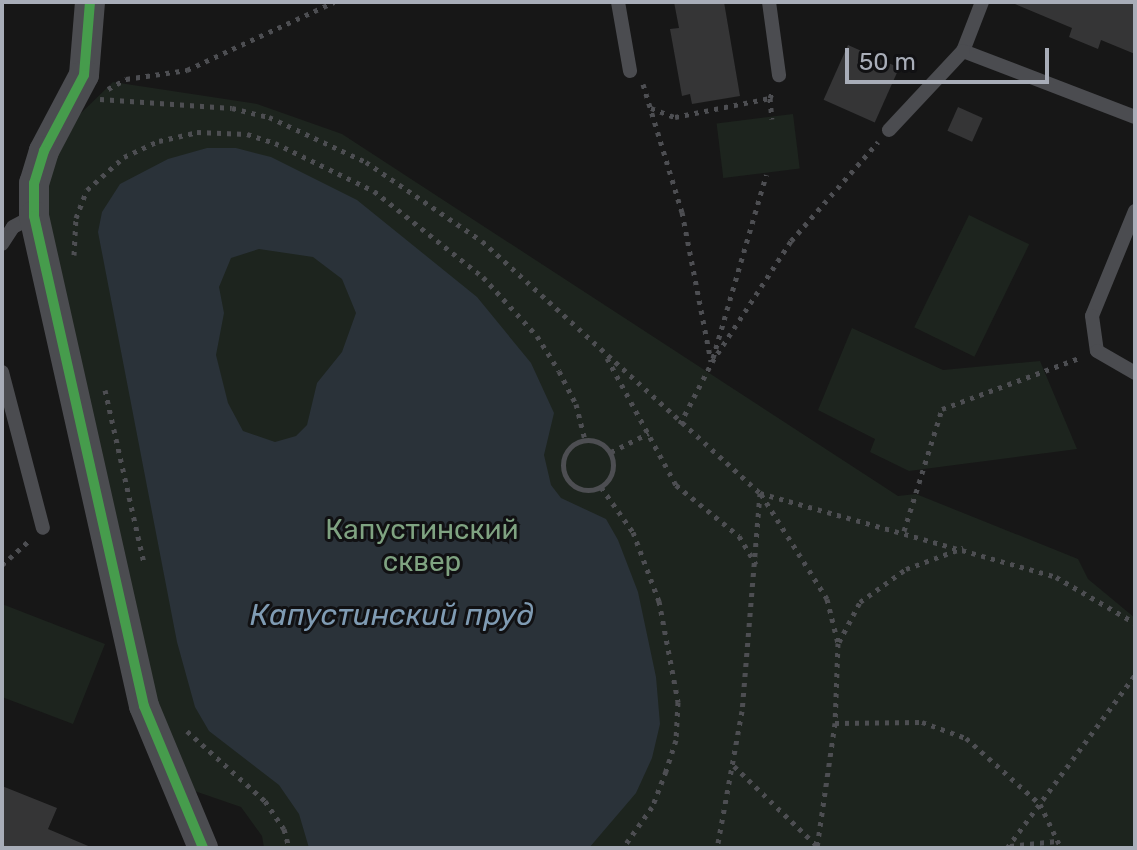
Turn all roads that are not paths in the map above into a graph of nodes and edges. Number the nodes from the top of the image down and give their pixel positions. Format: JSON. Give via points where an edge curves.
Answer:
{"nodes":[{"id":1,"x":90,"y":2,"type":"edge"},
{"id":2,"x":618,"y":2,"type":"edge"},
{"id":3,"x":769,"y":2,"type":"edge"},
{"id":4,"x":982,"y":2,"type":"edge"},
{"id":5,"x":963,"y":51,"type":"junction"},
{"id":6,"x":634,"y":70,"type":"road end"},
{"id":7,"x":779,"y":75,"type":"road end"},
{"id":8,"x":1135,"y":117,"type":"edge"},
{"id":9,"x":889,"y":130,"type":"road end"},
{"id":10,"x":1135,"y":211,"type":"edge"},
{"id":11,"x":34,"y":216,"type":"junction"},
{"id":12,"x":2,"y":244,"type":"edge"},
{"id":13,"x":2,"y":372,"type":"edge"},
{"id":14,"x":1135,"y":373,"type":"edge"},
{"id":15,"x":43,"y":528,"type":"road end"},
{"id":16,"x":203,"y":848,"type":"edge"}],
"edges":[{"from":1,"to":11,"type":"street","via":[[84,75],[44,151],[34,183]]},
{"from":2,"to":6,"type":"lane"},
{"from":3,"to":7,"type":"lane"},
{"from":4,"to":5,"type":"lane"},
{"from":5,"to":8,"type":"lane"},
{"from":5,"to":9,"type":"lane"},
{"from":10,"to":14,"type":"lane","via":[[1092,316],[1097,351]]},
{"from":11,"to":12,"type":"lane","via":[[13,227]]},
{"from":11,"to":16,"type":"street","via":[[144,706],[172,785]]},
{"from":13,"to":15,"type":"lane"}]}
